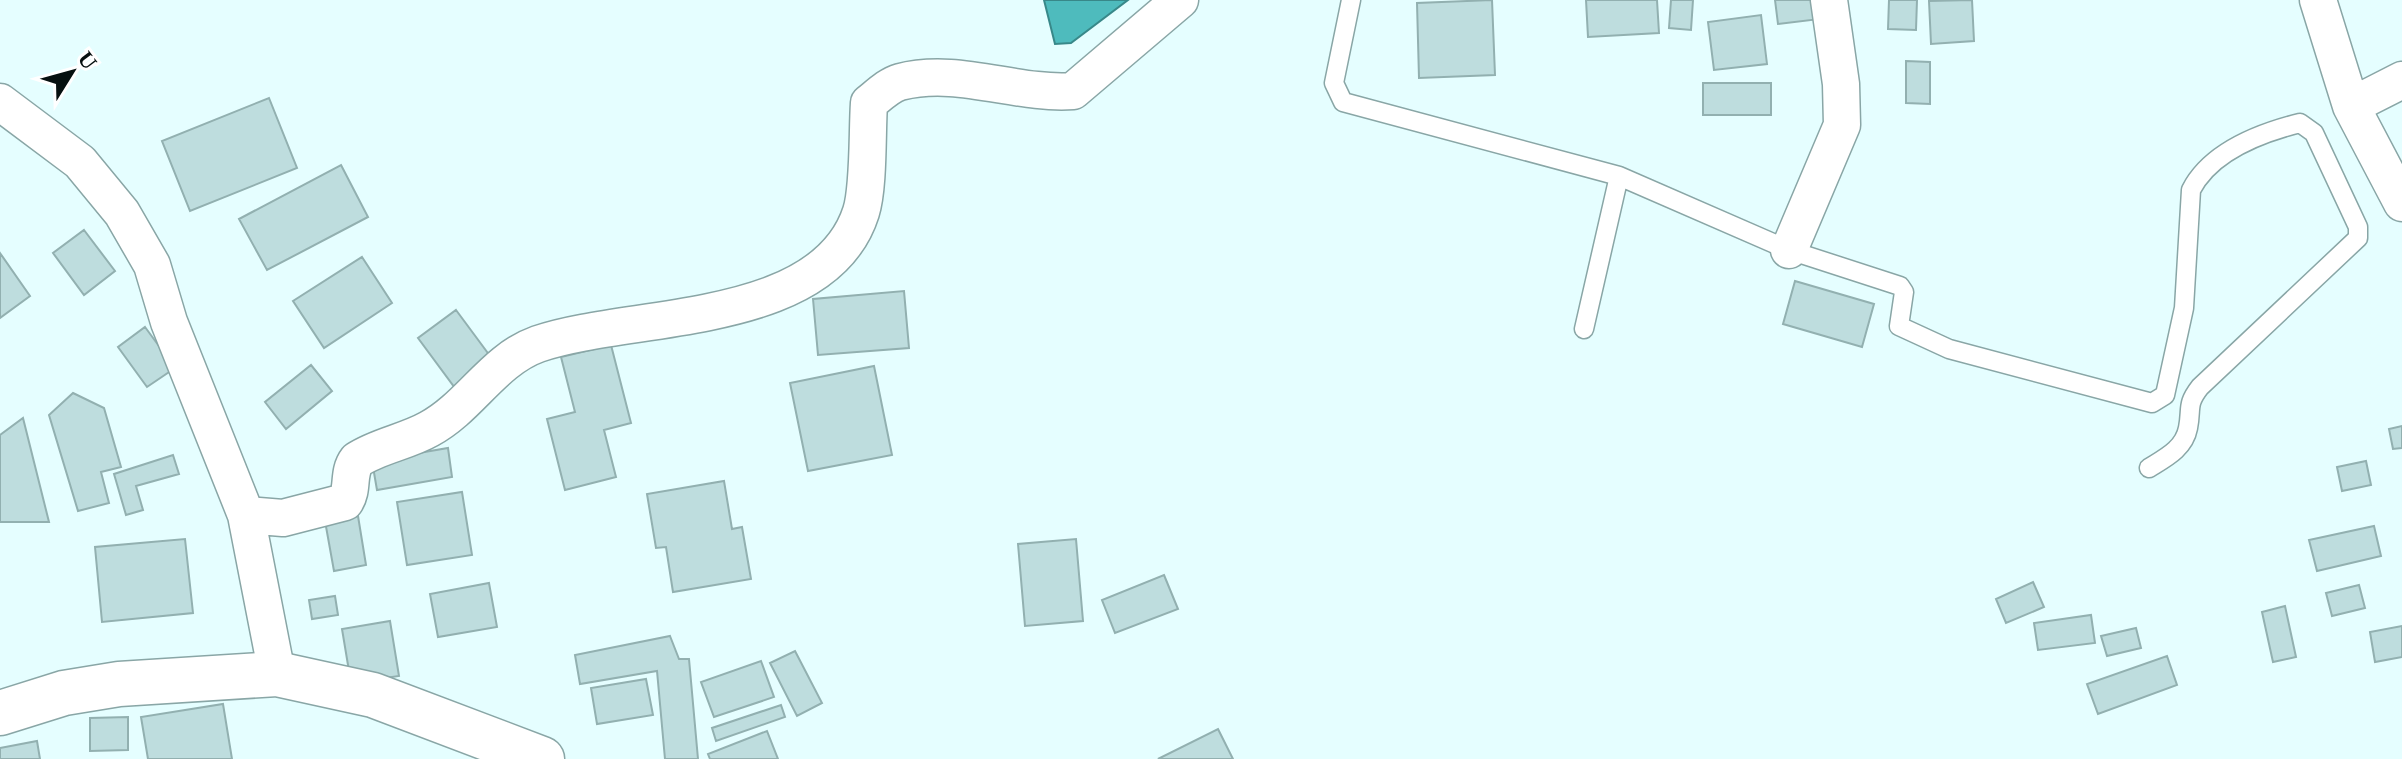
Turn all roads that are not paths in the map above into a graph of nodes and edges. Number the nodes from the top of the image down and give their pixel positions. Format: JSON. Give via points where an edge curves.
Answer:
{"nodes":[{"id":1,"x":1180,"y":0,"type":"edge"},
{"id":2,"x":1351,"y":0,"type":"edge"},
{"id":3,"x":1829,"y":0,"type":"edge"},
{"id":4,"x":2318,"y":0,"type":"edge"},
{"id":5,"x":2402,"y":80,"type":"edge"},
{"id":6,"x":0,"y":102,"type":"edge"},
{"id":7,"x":2351,"y":106,"type":"junction"},
{"id":8,"x":1619,"y":176,"type":"junction"},
{"id":9,"x":2402,"y":203,"type":"edge"},
{"id":10,"x":1789,"y":250,"type":"junction"},
{"id":11,"x":1584,"y":329,"type":"dead end"},
{"id":12,"x":2149,"y":468,"type":"dead end"},
{"id":13,"x":246,"y":515,"type":"junction"},
{"id":14,"x":277,"y":674,"type":"junction"},
{"id":15,"x":0,"y":713,"type":"edge"},
{"id":16,"x":542,"y":759,"type":"edge"}],
"edges":[{"from":1,"to":13,"type":"street","via":[[1073,91],[1052,93],[947,77],[897,82],[869,103],[862,212],[826,264],[809,276],[708,311],[538,344],[509,359],[431,429],[357,460],[350,469],[345,502],[283,518]]},
{"from":2,"to":8,"type":"lane","via":[[1334,83],[1343,102]]},
{"from":3,"to":10,"type":"street","via":[[1842,125]]},
{"from":4,"to":7,"type":"street"},
{"from":5,"to":7,"type":"street"},
{"from":6,"to":13,"type":"street","via":[[80,162],[122,213],[152,265],[169,322]]},
{"from":7,"to":9,"type":"street"},
{"from":8,"to":10,"type":"lane"},
{"from":8,"to":11,"type":"lane"},
{"from":10,"to":12,"type":"lane","via":[[1900,286],[1904,292],[1899,326],[1949,349],[2152,403],[2165,395],[2182,320],[2189,207],[2196,181],[2226,153],[2272,130],[2300,123],[2314,133],[2358,227],[2358,238],[2200,387],[2189,401],[2182,443]]},
{"from":13,"to":14,"type":"street"},
{"from":14,"to":15,"type":"street","via":[[119,684],[64,693]]},
{"from":14,"to":16,"type":"street","via":[[373,695]]}]}
